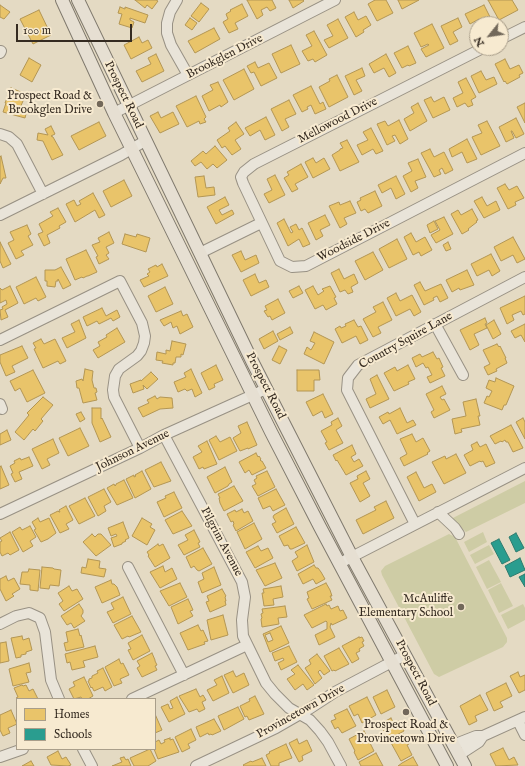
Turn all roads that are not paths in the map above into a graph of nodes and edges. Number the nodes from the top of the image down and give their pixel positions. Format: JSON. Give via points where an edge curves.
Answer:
{"nodes":[{"id":1,"x":62,"y":0,"type":"edge"},
{"id":2,"x":78,"y":0,"type":"edge"},
{"id":3,"x":177,"y":0,"type":"edge"},
{"id":4,"x":335,"y":0,"type":"edge"},
{"id":5,"x":525,"y":27,"type":"edge"},
{"id":6,"x":509,"y":35,"type":"edge"},
{"id":7,"x":469,"y":55,"type":"edge"},
{"id":8,"x":188,"y":75,"type":"junction"},
{"id":9,"x":128,"y":105,"type":"junction"},
{"id":10,"x":114,"y":113,"type":"junction"},
{"id":11,"x":0,"y":134,"type":"edge"},
{"id":12,"x":145,"y":141,"type":"junction"},
{"id":13,"x":132,"y":148,"type":"junction"},
{"id":14,"x":525,"y":153,"type":"edge"},
{"id":15,"x":43,"y":194,"type":"junction"},
{"id":16,"x":0,"y":215,"type":"edge"},
{"id":17,"x":261,"y":223,"type":"junction"},
{"id":18,"x":200,"y":253,"type":"junction"},
{"id":19,"x":525,"y":277,"type":"edge"},
{"id":20,"x":435,"y":324,"type":"junction"},
{"id":21,"x":0,"y":340,"type":"edge"},
{"id":22,"x":463,"y":375,"type":"dead end"},
{"id":23,"x":266,"y":389,"type":"junction"},
{"id":24,"x":253,"y":395,"type":"junction"},
{"id":25,"x":164,"y":435,"type":"junction"},
{"id":26,"x":140,"y":448,"type":"junction"},
{"id":27,"x":525,"y":468,"type":"edge"},
{"id":28,"x":438,"y":512,"type":"junction"},
{"id":29,"x":0,"y":514,"type":"edge"},
{"id":30,"x":415,"y":524,"type":"junction"},
{"id":31,"x":459,"y":534,"type":"dead end"},
{"id":32,"x":352,"y":557,"type":"junction"},
{"id":33,"x":340,"y":563,"type":"junction"},
{"id":34,"x":128,"y":567,"type":"dead end"},
{"id":35,"x":0,"y":624,"type":"edge"},
{"id":36,"x":247,"y":645,"type":"junction"},
{"id":37,"x":405,"y":655,"type":"junction"},
{"id":38,"x":392,"y":662,"type":"junction"},
{"id":39,"x":184,"y":675,"type":"junction"},
{"id":40,"x":59,"y":698,"type":"edge"},
{"id":41,"x":134,"y":698,"type":"edge"},
{"id":42,"x":300,"y":714,"type":"junction"},
{"id":43,"x":522,"y":719,"type":"edge"},
{"id":44,"x":525,"y":735,"type":"edge"},
{"id":45,"x":20,"y":750,"type":"edge"},
{"id":46,"x":84,"y":750,"type":"edge"},
{"id":47,"x":456,"y":750,"type":"junction"},
{"id":48,"x":0,"y":757,"type":"edge"},
{"id":49,"x":92,"y":766,"type":"edge"},
{"id":50,"x":196,"y":766,"type":"edge"},
{"id":51,"x":341,"y":766,"type":"edge"},
{"id":52,"x":447,"y":766,"type":"edge"},
{"id":53,"x":465,"y":766,"type":"edge"}],
"edges":[{"from":1,"to":10,"type":"main road","name":"Prospect Road"},
{"from":2,"to":9,"type":"main road","name":"Prospect Road"},
{"from":3,"to":8,"type":"street","via":[[170,12],[167,33]]},
{"from":4,"to":8,"type":"street","name":"Brookglen Drive"},
{"from":5,"to":6,"type":"street"},
{"from":7,"to":17,"type":"street","name":"Mellowood Drive","via":[[249,167],[241,177],[242,183]]},
{"from":8,"to":9,"type":"street","name":"Brookglen Drive"},
{"from":9,"to":10,"type":"street","name":"Brookglen Drive"},
{"from":9,"to":12,"type":"main road","name":"Prospect Road"},
{"from":10,"to":13,"type":"main road","name":"Prospect Road"},
{"from":11,"to":15,"type":"street","via":[[17,144]]},
{"from":12,"to":13,"type":"street"},
{"from":12,"to":18,"type":"main road","name":"Prospect Road"},
{"from":13,"to":15,"type":"street"},
{"from":13,"to":24,"type":"main road","name":"Prospect Road"},
{"from":14,"to":17,"type":"street","name":"Woodside Drive","via":[[306,266],[292,267],[280,261]]},
{"from":15,"to":16,"type":"street"},
{"from":17,"to":18,"type":"street"},
{"from":18,"to":23,"type":"main road","name":"Prospect Road"},
{"from":19,"to":20,"type":"street","name":"Country Squire Lane"},
{"from":20,"to":22,"type":"street"},
{"from":20,"to":30,"type":"street","name":"Country Squire Lane","via":[[358,365],[348,378],[347,390]]},
{"from":21,"to":26,"type":"street","via":[[120,281],[142,323],[145,336],[141,351],[119,369],[113,390]]},
{"from":23,"to":24,"type":"street","name":"Johnson Avenue"},
{"from":23,"to":32,"type":"main road","name":"Prospect Road"},
{"from":24,"to":25,"type":"street","name":"Johnson Avenue"},
{"from":24,"to":33,"type":"main road","name":"Prospect Road"},
{"from":25,"to":26,"type":"street","name":"Johnson Avenue"},
{"from":25,"to":36,"type":"street","name":"Pilgrim Avenue","via":[[242,582],[245,597],[243,636]]},
{"from":26,"to":29,"type":"street","name":"Johnson Avenue"},
{"from":27,"to":28,"type":"street"},
{"from":28,"to":30,"type":"street"},
{"from":28,"to":31,"type":"street"},
{"from":30,"to":32,"type":"street"},
{"from":32,"to":33,"type":"street"},
{"from":32,"to":37,"type":"main road","name":"Prospect Road"},
{"from":33,"to":38,"type":"main road","name":"Prospect Road"},
{"from":34,"to":39,"type":"street"},
{"from":35,"to":40,"type":"street","via":[[29,613],[40,618],[51,680]]},
{"from":36,"to":39,"type":"street"},
{"from":36,"to":42,"type":"street","name":"Pilgrim Avenue","via":[[266,683],[289,708]]},
{"from":37,"to":38,"type":"street","name":"Provincetown Drive"},
{"from":37,"to":47,"type":"main road","name":"Prospect Road"},
{"from":38,"to":42,"type":"street","name":"Provincetown Drive"},
{"from":38,"to":52,"type":"main road","name":"Prospect Road"},
{"from":39,"to":41,"type":"street"},
{"from":42,"to":50,"type":"street","name":"Provincetown Drive"},
{"from":42,"to":51,"type":"street","name":"Pilgrim Avenue","via":[[320,731]]},
{"from":43,"to":44,"type":"street"},
{"from":43,"to":47,"type":"street","via":[[483,736],[479,742]]},
{"from":45,"to":48,"type":"street"},
{"from":46,"to":49,"type":"street"},
{"from":47,"to":53,"type":"main road","name":"Prospect Road"}]}
